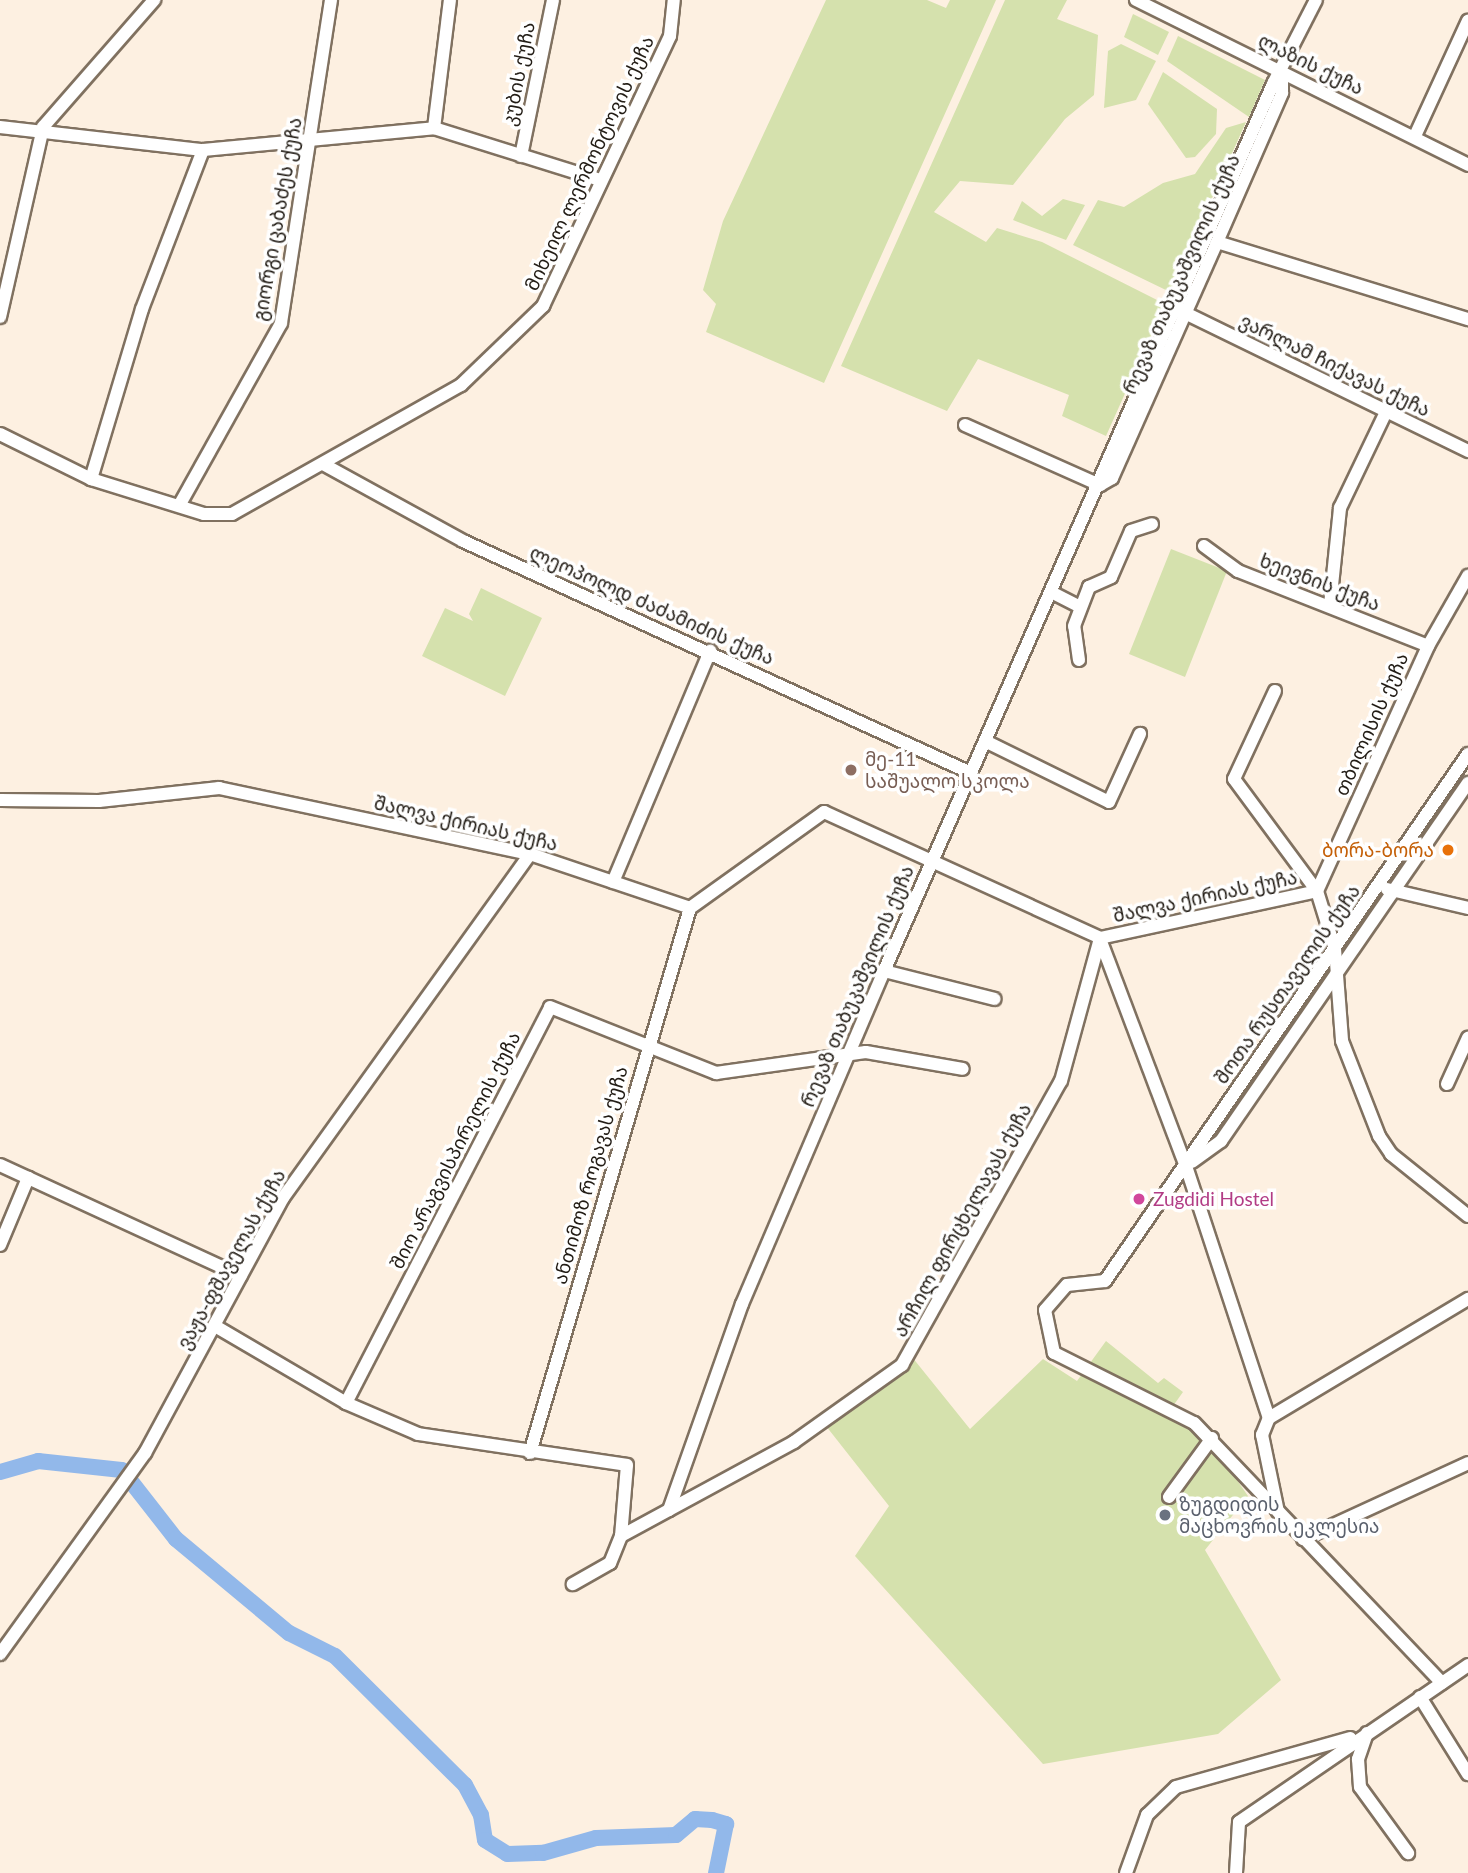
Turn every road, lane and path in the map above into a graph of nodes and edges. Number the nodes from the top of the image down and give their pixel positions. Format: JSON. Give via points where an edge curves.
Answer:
{"nodes":[{"id":1,"x":154,"y":0,"type":"edge"},
{"id":2,"x":331,"y":0,"type":"edge"},
{"id":3,"x":450,"y":0,"type":"edge"},
{"id":4,"x":552,"y":0,"type":"edge"},
{"id":5,"x":674,"y":0,"type":"edge"},
{"id":6,"x":1136,"y":0,"type":"edge"},
{"id":7,"x":1316,"y":0,"type":"edge"},
{"id":8,"x":1468,"y":21,"type":"edge"},
{"id":9,"x":1282,"y":72,"type":"junction"},
{"id":10,"x":0,"y":127,"type":"edge"},
{"id":11,"x":43,"y":127,"type":"junction"},
{"id":12,"x":434,"y":128,"type":"junction"},
{"id":13,"x":1415,"y":136,"type":"junction"},
{"id":14,"x":312,"y":139,"type":"junction"},
{"id":15,"x":203,"y":150,"type":"junction"},
{"id":16,"x":521,"y":156,"type":"junction"},
{"id":17,"x":1468,"y":165,"type":"edge"},
{"id":18,"x":600,"y":180,"type":"junction"},
{"id":19,"x":1217,"y":242,"type":"junction"},
{"id":20,"x":1179,"y":310,"type":"junction"},
{"id":21,"x":0,"y":317,"type":"edge"},
{"id":22,"x":1468,"y":319,"type":"edge"},
{"id":23,"x":1386,"y":412,"type":"junction"},
{"id":24,"x":965,"y":425,"type":"dead end"},
{"id":25,"x":0,"y":434,"type":"edge"},
{"id":26,"x":1468,"y":451,"type":"edge"},
{"id":27,"x":323,"y":464,"type":"junction"},
{"id":28,"x":91,"y":479,"type":"junction"},
{"id":29,"x":1100,"y":485,"type":"junction"},
{"id":30,"x":180,"y":504,"type":"junction"},
{"id":31,"x":1152,"y":524,"type":"dead end"},
{"id":32,"x":1204,"y":547,"type":"dead end"},
{"id":33,"x":1468,"y":576,"type":"edge"},
{"id":34,"x":1051,"y":592,"type":"junction"},
{"id":35,"x":1330,"y":605,"type":"junction"},
{"id":36,"x":1080,"y":607,"type":"junction"},
{"id":37,"x":1428,"y":646,"type":"junction"},
{"id":38,"x":710,"y":651,"type":"junction"},
{"id":39,"x":1079,"y":660,"type":"dead end"},
{"id":40,"x":1275,"y":691,"type":"dead end"},
{"id":41,"x":1140,"y":734,"type":"dead end"},
{"id":42,"x":985,"y":741,"type":"junction"},
{"id":43,"x":1468,"y":754,"type":"edge"},
{"id":44,"x":971,"y":773,"type":"junction"},
{"id":45,"x":1468,"y":783,"type":"edge"},
{"id":46,"x":0,"y":800,"type":"edge"},
{"id":47,"x":530,"y":854,"type":"junction"},
{"id":48,"x":931,"y":863,"type":"junction"},
{"id":49,"x":612,"y":882,"type":"junction"},
{"id":50,"x":1378,"y":887,"type":"junction"},
{"id":51,"x":1317,"y":891,"type":"junction"},
{"id":52,"x":1393,"y":891,"type":"junction"},
{"id":53,"x":690,"y":908,"type":"junction"},
{"id":54,"x":1468,"y":908,"type":"edge"},
{"id":55,"x":1100,"y":938,"type":"junction"},
{"id":56,"x":1335,"y":949,"type":"junction"},
{"id":57,"x":884,"y":971,"type":"junction"},
{"id":58,"x":1336,"y":971,"type":"junction"},
{"id":59,"x":995,"y":999,"type":"dead end"},
{"id":60,"x":1468,"y":1038,"type":"edge"},
{"id":61,"x":648,"y":1046,"type":"junction"},
{"id":62,"x":850,"y":1052,"type":"junction"},
{"id":63,"x":963,"y":1069,"type":"dead end"},
{"id":64,"x":1447,"y":1084,"type":"dead end"},
{"id":65,"x":0,"y":1165,"type":"edge"},
{"id":66,"x":1186,"y":1166,"type":"junction"},
{"id":67,"x":28,"y":1178,"type":"junction"},
{"id":68,"x":1468,"y":1216,"type":"edge"},
{"id":69,"x":0,"y":1245,"type":"edge"},
{"id":70,"x":241,"y":1276,"type":"junction"},
{"id":71,"x":1468,"y":1299,"type":"edge"},
{"id":72,"x":215,"y":1326,"type":"junction"},
{"id":73,"x":346,"y":1403,"type":"junction"},
{"id":74,"x":1269,"y":1418,"type":"junction"},
{"id":75,"x":1212,"y":1438,"type":"junction"},
{"id":76,"x":530,"y":1454,"type":"junction"},
{"id":77,"x":1468,"y":1463,"type":"edge"},
{"id":78,"x":1169,"y":1497,"type":"dead end"},
{"id":79,"x":669,"y":1510,"type":"junction"},
{"id":80,"x":1278,"y":1512,"type":"junction"},
{"id":81,"x":621,"y":1536,"type":"junction"},
{"id":82,"x":1303,"y":1539,"type":"junction"},
{"id":83,"x":573,"y":1584,"type":"dead end"},
{"id":84,"x":0,"y":1654,"type":"edge"},
{"id":85,"x":1466,"y":1670,"type":"edge"},
{"id":86,"x":1441,"y":1683,"type":"junction"},
{"id":87,"x":1420,"y":1697,"type":"junction"},
{"id":88,"x":1367,"y":1732,"type":"junction"},
{"id":89,"x":1468,"y":1774,"type":"edge"},
{"id":90,"x":1408,"y":1853,"type":"dead end"},
{"id":91,"x":1126,"y":1873,"type":"edge"},
{"id":92,"x":1237,"y":1873,"type":"edge"}],
"edges":[{"from":1,"to":11,"type":"street"},
{"from":2,"to":14,"type":"street","name":"გიორგი ცაბაძეს ქუჩა"},
{"from":3,"to":12,"type":"street"},
{"from":4,"to":16,"type":"street","name":"კუბის ქუჩა"},
{"from":5,"to":18,"type":"street","name":"მიხეილ ლერმონტოვის ქუჩა","via":[[670,36]]},
{"from":6,"to":9,"type":"street","name":"ლაზის ქუჩა"},
{"from":7,"to":9,"type":"street","name":"რევაზ თაბუკაშვილის ქუჩა"},
{"from":8,"to":13,"type":"street"},
{"from":9,"to":13,"type":"street","name":"ლაზის ქუჩა"},
{"from":9,"to":19,"type":"street","name":"რევაზ თაბუკაშვილის ქუჩა","via":[[1282,93]]},
{"from":9,"to":20,"type":"street","name":"რევაზ თაბუკაშვილის ქუჩა"},
{"from":10,"to":11,"type":"street"},
{"from":11,"to":15,"type":"street"},
{"from":11,"to":21,"type":"street"},
{"from":12,"to":14,"type":"street"},
{"from":12,"to":16,"type":"street"},
{"from":13,"to":17,"type":"street","name":"ლაზის ქუჩა"},
{"from":14,"to":15,"type":"street"},
{"from":14,"to":30,"type":"street","name":"გიორგი ცაბაძეს ქუჩა","via":[[281,323]]},
{"from":15,"to":28,"type":"street","via":[[142,309]]},
{"from":16,"to":18,"type":"street"},
{"from":18,"to":27,"type":"street","name":"მიხეილ ლერმონტოვის ქუჩა","via":[[543,306],[461,385]]},
{"from":19,"to":20,"type":"street","name":"რევაზ თაბუკაშვილის ქუჩა"},
{"from":19,"to":22,"type":"street"},
{"from":20,"to":23,"type":"street","name":"ვარლამ ჩიქავას ქუჩა"},
{"from":20,"to":29,"type":"street","name":"რევაზ თაბუკაშვილის ქუჩა","via":[[1112,478]]},
{"from":23,"to":26,"type":"street","name":"ვარლამ ჩიქავას ქუჩა"},
{"from":23,"to":35,"type":"street","via":[[1340,508]]},
{"from":24,"to":29,"type":"street"},
{"from":25,"to":28,"type":"street","name":"მიხეილ ლერმონტოვის ქუჩა"},
{"from":27,"to":30,"type":"street","name":"მიხეილ ლერმონტოვის ქუჩა","via":[[232,514],[204,514]]},
{"from":27,"to":38,"type":"street","name":"ლეოპოლდ ძაძამიძის ქუჩა","via":[[463,541]]},
{"from":28,"to":30,"type":"street","name":"მიხეილ ლერმონტოვის ქუჩა"},
{"from":29,"to":34,"type":"street","name":"რევაზ თაბუკაშვილის ქუჩა"},
{"from":31,"to":36,"type":"street","via":[[1130,531],[1111,578],[1089,587]]},
{"from":32,"to":35,"type":"street","name":"ხეივნის ქუჩა","via":[[1237,571]]},
{"from":33,"to":37,"type":"street","name":"თბილისის ქუჩა"},
{"from":34,"to":36,"type":"street"},
{"from":34,"to":42,"type":"street","name":"რევაზ თაბუკაშვილის ქუჩა"},
{"from":35,"to":37,"type":"street","name":"ხეივნის ქუჩა"},
{"from":36,"to":39,"type":"street","via":[[1074,626]]},
{"from":37,"to":51,"type":"street","name":"თბილისის ქუჩა"},
{"from":38,"to":44,"type":"street","name":"ლეოპოლდ ძაძამიძის ქუჩა"},
{"from":38,"to":49,"type":"street"},
{"from":40,"to":51,"type":"street","via":[[1234,779]]},
{"from":41,"to":42,"type":"street","via":[[1109,802]]},
{"from":42,"to":44,"type":"street","name":"რევაზ თაბუკაშვილის ქუჩა"},
{"from":43,"to":50,"type":"street","name":"შოთა რუსთაველის ქუჩა"},
{"from":44,"to":48,"type":"street","name":"რევაზ თაბუკაშვილის ქუჩა"},
{"from":45,"to":52,"type":"street","name":"შოთა რუსთაველის ქუჩა"},
{"from":46,"to":47,"type":"street","name":"შალვა ქირიას ქუჩა","via":[[99,801],[219,788]]},
{"from":47,"to":49,"type":"street","name":"შალვა ქირიას ქუჩა"},
{"from":47,"to":70,"type":"street","name":"ვაჟა-ფშაველას ქუჩა","via":[[283,1198]]},
{"from":48,"to":53,"type":"street","name":"შალვა ქირიას ქუჩა","via":[[824,812]]},
{"from":48,"to":55,"type":"street","name":"შალვა ქირიას ქუჩა"},
{"from":48,"to":57,"type":"street","name":"რევაზ თაბუკაშვილის ქუჩა"},
{"from":49,"to":53,"type":"street","name":"შალვა ქირიას ქუჩა"},
{"from":50,"to":52,"type":"street"},
{"from":50,"to":56,"type":"street","name":"შოთა რუსთაველის ქუჩა"},
{"from":51,"to":55,"type":"street","name":"შალვა ქირიას ქუჩა"},
{"from":51,"to":56,"type":"street"},
{"from":52,"to":54,"type":"street"},
{"from":52,"to":58,"type":"street","name":"შოთა რუსთაველის ქუჩა"},
{"from":53,"to":61,"type":"street","name":"ანთიმოზ როგავას ქუჩა"},
{"from":55,"to":66,"type":"street"},
{"from":55,"to":79,"type":"street","name":"არჩილ ფირცხელავას ქუჩა","via":[[1061,1081],[902,1366],[794,1442]]},
{"from":56,"to":58,"type":"street"},
{"from":56,"to":66,"type":"street","name":"შოთა რუსთაველის ქუჩა"},
{"from":57,"to":59,"type":"street"},
{"from":57,"to":62,"type":"street","name":"რევაზ თაბუკაშვილის ქუჩა"},
{"from":58,"to":66,"type":"street","name":"შოთა რუსთაველის ქუჩა","via":[[1221,1141]]},
{"from":58,"to":68,"type":"street","via":[[1342,1041],[1379,1136],[1391,1154]]},
{"from":60,"to":64,"type":"street"},
{"from":61,"to":62,"type":"street","via":[[716,1073]]},
{"from":61,"to":73,"type":"street","name":"შიო არაგვისპირელის ქუჩა","via":[[550,1007]]},
{"from":61,"to":76,"type":"street","name":"ანთიმოზ როგავას ქუჩა"},
{"from":62,"to":63,"type":"street"},
{"from":62,"to":79,"type":"street","name":"რევაზ თაბუკაშვილის ქუჩა","via":[[742,1304]]},
{"from":65,"to":67,"type":"street"},
{"from":66,"to":74,"type":"street"},
{"from":66,"to":75,"type":"street","name":"შოთა რუსთაველის ქუჩა","via":[[1105,1281],[1067,1285],[1045,1310],[1054,1353],[1194,1423]]},
{"from":67,"to":69,"type":"street"},
{"from":67,"to":70,"type":"street"},
{"from":70,"to":72,"type":"street","name":"ვაჟა-ფშაველას ქუჩა"},
{"from":71,"to":74,"type":"street"},
{"from":72,"to":73,"type":"street"},
{"from":72,"to":84,"type":"street","name":"ვაჟა-ფშაველას ქუჩა","via":[[109,1508]]},
{"from":73,"to":76,"type":"street","via":[[418,1434]]},
{"from":74,"to":80,"type":"street","via":[[1262,1435]]},
{"from":75,"to":78,"type":"street"},
{"from":75,"to":80,"type":"street"},
{"from":76,"to":81,"type":"street","via":[[627,1465]]},
{"from":77,"to":82,"type":"street"},
{"from":79,"to":81,"type":"street","name":"არჩილ ფირცხელავას ქუჩა"},
{"from":80,"to":82,"type":"street"},
{"from":81,"to":83,"type":"street","via":[[610,1563]]},
{"from":82,"to":86,"type":"street"},
{"from":85,"to":86,"type":"street"},
{"from":86,"to":87,"type":"street"},
{"from":87,"to":88,"type":"street"},
{"from":87,"to":89,"type":"street"},
{"from":88,"to":90,"type":"street","via":[[1358,1759],[1360,1787]]},
{"from":88,"to":91,"type":"street","via":[[1176,1787],[1147,1815]]},
{"from":88,"to":92,"type":"street","via":[[1239,1822]]}]}
